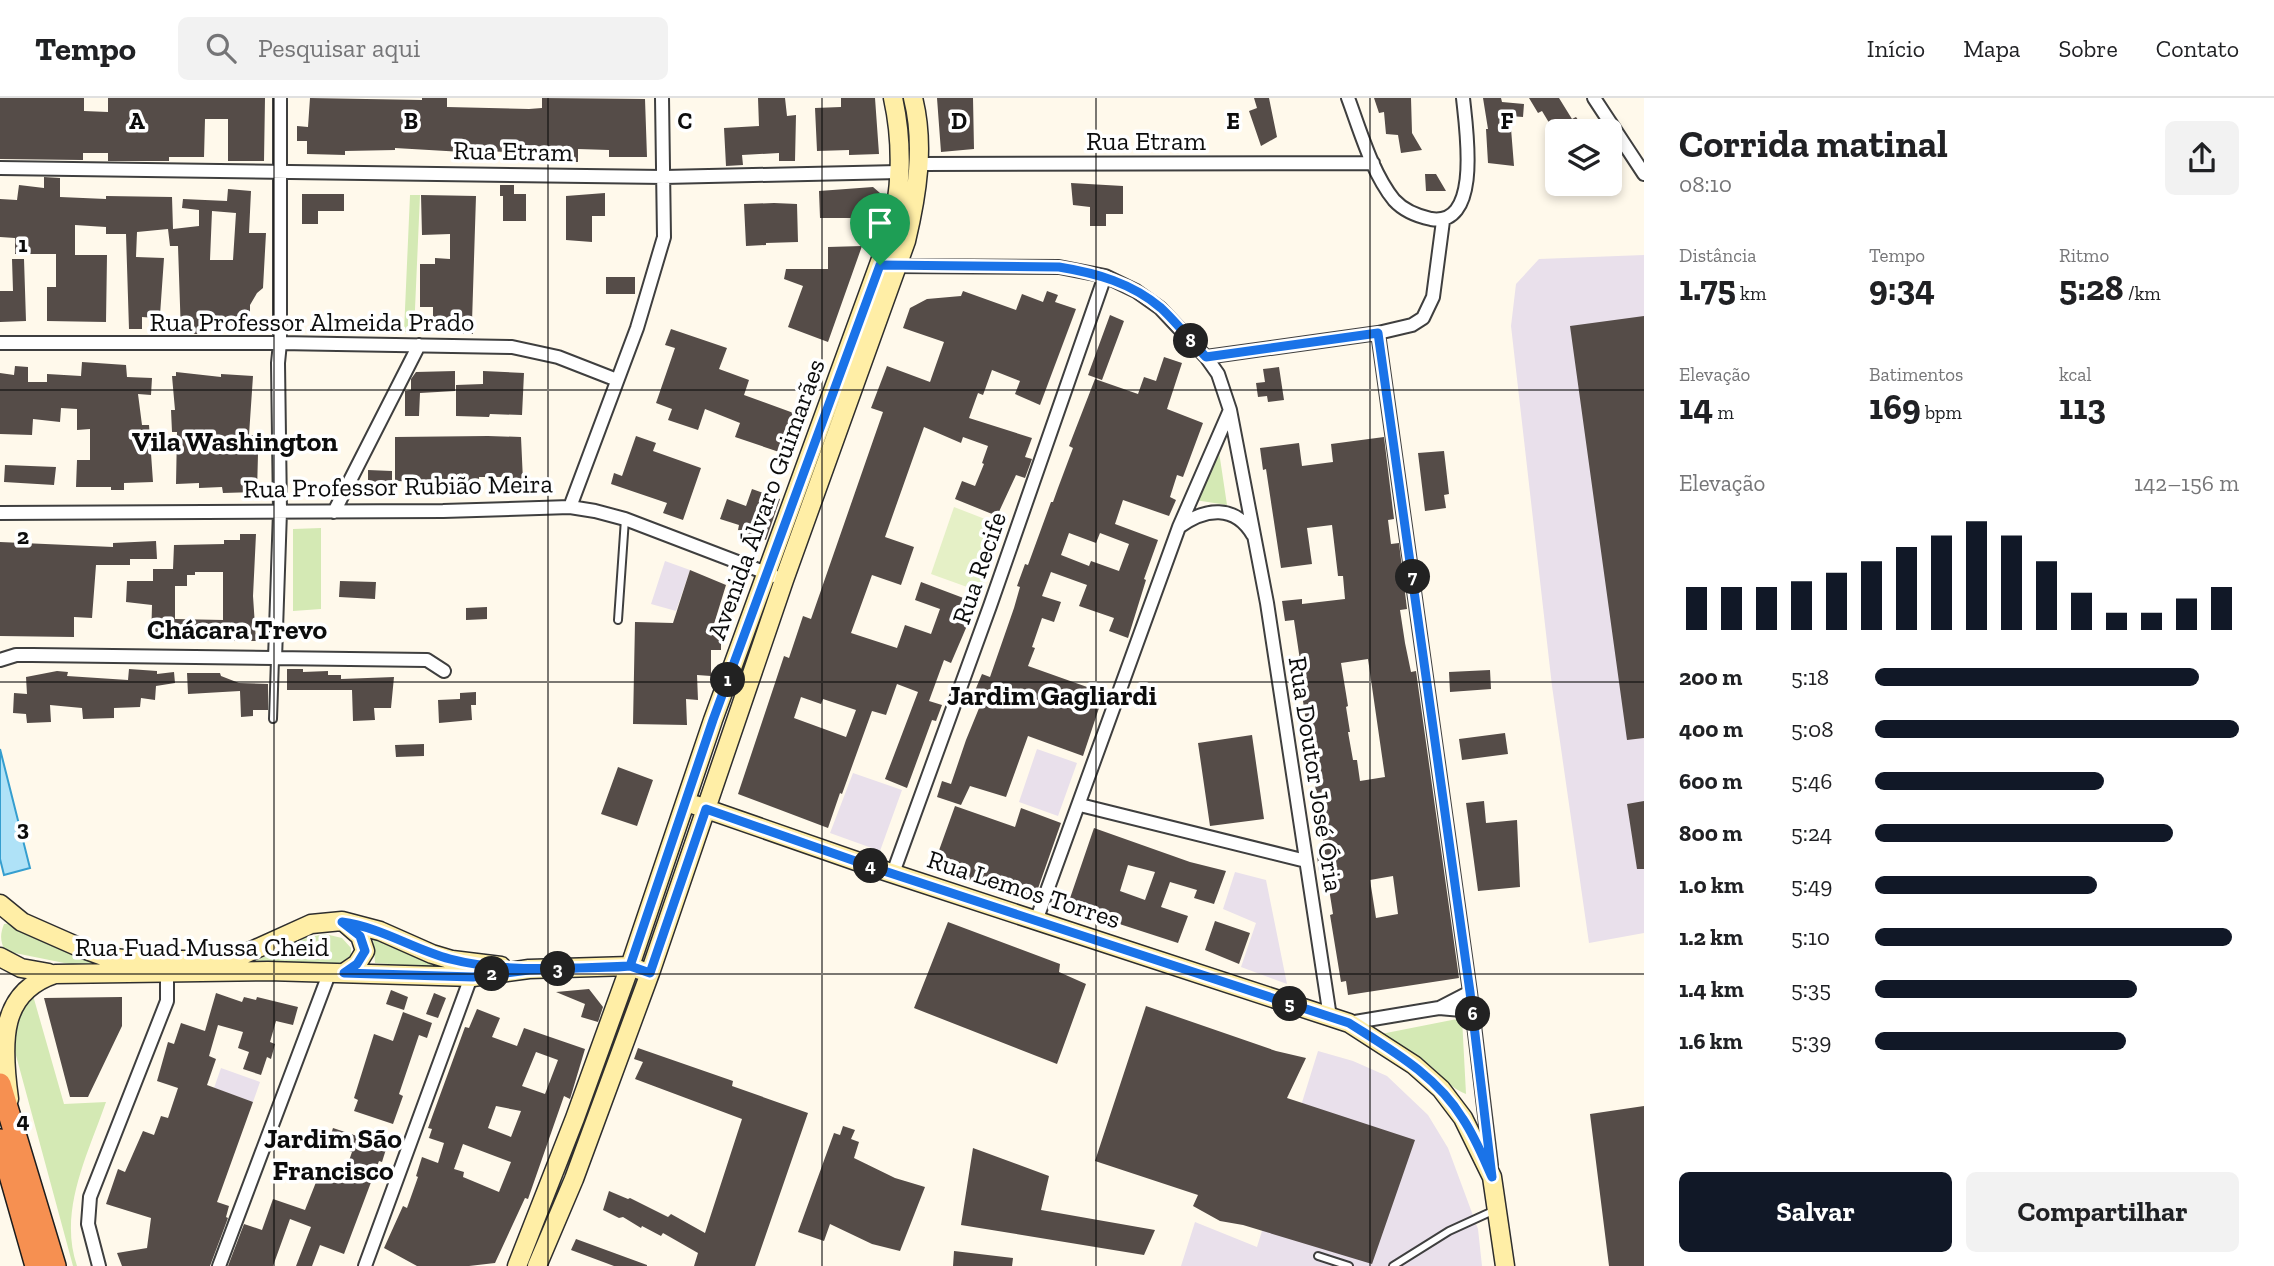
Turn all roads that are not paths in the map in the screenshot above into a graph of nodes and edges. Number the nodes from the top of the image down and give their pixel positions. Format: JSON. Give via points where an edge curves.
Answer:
{"nodes":[{"id":1,"x":280,"y":98,"type":"edge"},
{"id":2,"x":662,"y":98,"type":"edge"},
{"id":3,"x":893,"y":98,"type":"edge"},
{"id":4,"x":914,"y":98,"type":"edge"},
{"id":5,"x":1348,"y":98,"type":"edge"},
{"id":6,"x":1463,"y":98,"type":"edge"},
{"id":7,"x":1594,"y":98,"type":"edge"},
{"id":8,"x":1373,"y":163,"type":"junction"},
{"id":9,"x":919,"y":164,"type":"junction"},
{"id":10,"x":0,"y":168,"type":"edge"},
{"id":11,"x":279,"y":170,"type":"junction"},
{"id":12,"x":899,"y":172,"type":"junction"},
{"id":13,"x":1644,"y":174,"type":"edge"},
{"id":14,"x":664,"y":177,"type":"junction"},
{"id":15,"x":1443,"y":221,"type":"junction"},
{"id":16,"x":888,"y":266,"type":"junction"},
{"id":17,"x":1105,"y":276,"type":"junction"},
{"id":18,"x":1378,"y":333,"type":"junction"},
{"id":19,"x":0,"y":343,"type":"edge"},
{"id":20,"x":280,"y":343,"type":"junction"},
{"id":21,"x":419,"y":345,"type":"junction"},
{"id":22,"x":1206,"y":357,"type":"junction"},
{"id":23,"x":617,"y":380,"type":"junction"},
{"id":24,"x":1230,"y":410,"type":"junction"},
{"id":25,"x":570,"y":507,"type":"junction"},
{"id":26,"x":280,"y":511,"type":"junction"},
{"id":27,"x":334,"y":512,"type":"junction"},
{"id":28,"x":0,"y":513,"type":"edge"},
{"id":29,"x":625,"y":519,"type":"junction"},
{"id":30,"x":1178,"y":527,"type":"junction"},
{"id":31,"x":1255,"y":539,"type":"junction"},
{"id":32,"x":766,"y":574,"type":"junction"},
{"id":33,"x":785,"y":579,"type":"junction"},
{"id":34,"x":618,"y":620,"type":"dead end"},
{"id":35,"x":275,"y":659,"type":"junction"},
{"id":36,"x":0,"y":660,"type":"edge"},
{"id":37,"x":444,"y":671,"type":"dead end"},
{"id":38,"x":727,"y":680,"type":"junction"},
{"id":39,"x":748,"y":687,"type":"junction"},
{"id":40,"x":273,"y":719,"type":"dead end"},
{"id":41,"x":685,"y":801,"type":"junction"},
{"id":42,"x":1080,"y":805,"type":"junction"},
{"id":43,"x":706,"y":809,"type":"junction"},
{"id":44,"x":1306,"y":861,"type":"junction"},
{"id":45,"x":893,"y":873,"type":"junction"},
{"id":46,"x":0,"y":904,"type":"edge"},
{"id":47,"x":1036,"y":921,"type":"junction"},
{"id":48,"x":0,"y":922,"type":"edge"},
{"id":49,"x":22,"y":922,"type":"junction"},
{"id":50,"x":342,"y":922,"type":"junction"},
{"id":51,"x":0,"y":957,"type":"edge"},
{"id":52,"x":630,"y":966,"type":"junction"},
{"id":53,"x":529,"y":970,"type":"junction"},
{"id":54,"x":167,"y":973,"type":"junction"},
{"id":55,"x":337,"y":973,"type":"junction"},
{"id":56,"x":650,"y":973,"type":"junction"},
{"id":57,"x":55,"y":974,"type":"junction"},
{"id":58,"x":471,"y":977,"type":"junction"},
{"id":59,"x":1470,"y":992,"type":"junction"},
{"id":60,"x":1439,"y":1008,"type":"junction"},
{"id":61,"x":1473,"y":1011,"type":"junction"},
{"id":62,"x":1329,"y":1017,"type":"junction"},
{"id":63,"x":1349,"y":1023,"type":"junction"},
{"id":64,"x":0,"y":1084,"type":"edge"},
{"id":65,"x":6,"y":1131,"type":"edge"},
{"id":66,"x":1492,"y":1177,"type":"junction"},
{"id":67,"x":1497,"y":1210,"type":"junction"},
{"id":68,"x":1318,"y":1256,"type":"dead end"},
{"id":69,"x":36,"y":1266,"type":"edge"},
{"id":70,"x":55,"y":1266,"type":"edge"},
{"id":71,"x":99,"y":1266,"type":"edge"},
{"id":72,"x":219,"y":1266,"type":"edge"},
{"id":73,"x":365,"y":1266,"type":"edge"},
{"id":74,"x":517,"y":1266,"type":"edge"},
{"id":75,"x":537,"y":1266,"type":"edge"},
{"id":76,"x":1349,"y":1266,"type":"edge"},
{"id":77,"x":1393,"y":1266,"type":"edge"},
{"id":78,"x":1505,"y":1266,"type":"edge"}],
"edges":[{"from":1,"to":11,"type":"street"},
{"from":2,"to":14,"type":"street"},
{"from":3,"to":12,"type":"street","name":"Avenida Álvaro Guimarães"},
{"from":4,"to":9,"type":"street","name":"Avenida Álvaro Guimarães"},
{"from":5,"to":8,"type":"street"},
{"from":6,"to":15,"type":"street","via":[[1465,191],[1461,206]]},
{"from":7,"to":13,"type":"street"},
{"from":8,"to":9,"type":"street","name":"Rua Etram"},
{"from":8,"to":15,"type":"street","via":[[1394,200],[1406,211]]},
{"from":9,"to":16,"type":"street","name":"Avenida Álvaro Guimarães","via":[[912,213]]},
{"from":10,"to":11,"type":"street","name":"Rua Etram"},
{"from":11,"to":14,"type":"street","name":"Rua Etram"},
{"from":11,"to":20,"type":"street"},
{"from":12,"to":14,"type":"street","name":"Rua Etram"},
{"from":12,"to":16,"type":"street","name":"Avenida Álvaro Guimarães"},
{"from":14,"to":23,"type":"street","via":[[664,237]]},
{"from":15,"to":18,"type":"street","via":[[1429,309],[1412,325]]},
{"from":16,"to":17,"type":"street","name":"Rua Doutor José Ória","via":[[1059,267]]},
{"from":16,"to":32,"type":"street","name":"Avenida Álvaro Guimarães"},
{"from":16,"to":33,"type":"street","name":"Avenida Álvaro Guimarães"},
{"from":17,"to":22,"type":"street","name":"Rua Doutor José Ória","via":[[1160,308]]},
{"from":17,"to":45,"type":"street","name":"Rua Recife"},
{"from":18,"to":22,"type":"street"},
{"from":18,"to":59,"type":"street"},
{"from":19,"to":20,"type":"street","name":"Rua Professor Almeida Prado"},
{"from":20,"to":21,"type":"street","name":"Rua Professor Almeida Prado"},
{"from":20,"to":26,"type":"street"},
{"from":21,"to":23,"type":"street","name":"Rua Professor Almeida Prado","via":[[531,349]]},
{"from":21,"to":27,"type":"street"},
{"from":22,"to":24,"type":"street","name":"Rua Doutor José Ória","via":[[1218,374]]},
{"from":23,"to":25,"type":"street"},
{"from":24,"to":30,"type":"street"},
{"from":24,"to":31,"type":"street","name":"Rua Doutor José Ória"},
{"from":25,"to":27,"type":"street","name":"Rua Professor Rubião Meira"},
{"from":25,"to":29,"type":"street","name":"Rua Professor Rubião Meira"},
{"from":26,"to":27,"type":"street","name":"Rua Professor Rubião Meira"},
{"from":26,"to":28,"type":"street","name":"Rua Professor Rubião Meira"},
{"from":26,"to":35,"type":"street"},
{"from":29,"to":32,"type":"street","name":"Rua Professor Rubião Meira"},
{"from":29,"to":34,"type":"lane"},
{"from":30,"to":31,"type":"street","via":[[1215,512],[1238,517]]},
{"from":30,"to":42,"type":"street"},
{"from":31,"to":44,"type":"street","name":"Rua Doutor José Ória"},
{"from":32,"to":33,"type":"street","name":"Rua Professor Rubião Meira"},
{"from":32,"to":38,"type":"street","name":"Avenida Álvaro Guimarães"},
{"from":33,"to":39,"type":"street","name":"Avenida Álvaro Guimarães"},
{"from":35,"to":36,"type":"street","via":[[16,654]]},
{"from":35,"to":37,"type":"street","via":[[427,660]]},
{"from":35,"to":40,"type":"lane"},
{"from":38,"to":39,"type":"street"},
{"from":38,"to":41,"type":"street","name":"Avenida Álvaro Guimarães"},
{"from":39,"to":43,"type":"street","name":"Avenida Álvaro Guimarães"},
{"from":41,"to":43,"type":"street","name":"Rua Lemos Torres"},
{"from":41,"to":52,"type":"street","name":"Avenida Álvaro Guimarães"},
{"from":42,"to":44,"type":"street"},
{"from":42,"to":47,"type":"street"},
{"from":43,"to":45,"type":"street","name":"Rua Lemos Torres"},
{"from":43,"to":56,"type":"street","name":"Avenida Álvaro Guimarães"},
{"from":44,"to":62,"type":"street","name":"Rua Doutor José Ória"},
{"from":45,"to":47,"type":"street","name":"Rua Lemos Torres"},
{"from":46,"to":49,"type":"street","name":"Rua Fuad Mussa Cheid"},
{"from":47,"to":62,"type":"street","name":"Rua Lemos Torres"},
{"from":48,"to":49,"type":"street"},
{"from":49,"to":50,"type":"street","name":"Rua Fuad Mussa Cheid","via":[[106,957],[172,961],[237,957],[311,924]]},
{"from":50,"to":53,"type":"street","name":"Rua Fuad Mussa Cheid","via":[[380,931],[452,960]]},
{"from":50,"to":55,"type":"street","via":[[360,936],[365,951],[357,964]]},
{"from":51,"to":57,"type":"street","via":[[21,968]]},
{"from":52,"to":53,"type":"street","name":"Rua Fuad Mussa Cheid"},
{"from":52,"to":56,"type":"street","name":"Rua Fuad Mussa Cheid"},
{"from":52,"to":74,"type":"street","name":"Avenida Álvaro Guimarães"},
{"from":53,"to":58,"type":"street","name":"Rua Fuad Mussa Cheid"},
{"from":54,"to":55,"type":"street","name":"Rua Fuad Mussa Cheid"},
{"from":54,"to":57,"type":"street","name":"Rua Fuad Mussa Cheid"},
{"from":54,"to":71,"type":"street","via":[[167,1001],[90,1197],[88,1224]]},
{"from":55,"to":58,"type":"street","name":"Rua Fuad Mussa Cheid"},
{"from":55,"to":72,"type":"street"},
{"from":56,"to":75,"type":"street","name":"Avenida Álvaro Guimarães","via":[[574,1180]]},
{"from":57,"to":65,"type":"street","name":"Rua Fuad Mussa Cheid","via":[[19,989],[4,1009]]},
{"from":58,"to":73,"type":"street"},
{"from":59,"to":60,"type":"street","name":"Rua Lemos Torres"},
{"from":59,"to":61,"type":"street"},
{"from":60,"to":61,"type":"street","name":"Rua Lemos Torres"},
{"from":60,"to":63,"type":"street","name":"Rua Lemos Torres"},
{"from":61,"to":66,"type":"street"},
{"from":62,"to":63,"type":"street","name":"Rua Lemos Torres"},
{"from":63,"to":66,"type":"street","name":"Rua Lemos Torres","via":[[1414,1065],[1441,1090],[1463,1118]]},
{"from":64,"to":65,"type":"highway"},
{"from":65,"to":69,"type":"highway"},
{"from":65,"to":70,"type":"highway"},
{"from":66,"to":67,"type":"street","name":"Rua Lemos Torres"},
{"from":67,"to":77,"type":"lane","via":[[1449,1231]]},
{"from":67,"to":78,"type":"street","name":"Rua Lemos Torres"},
{"from":68,"to":76,"type":"lane"}]}
